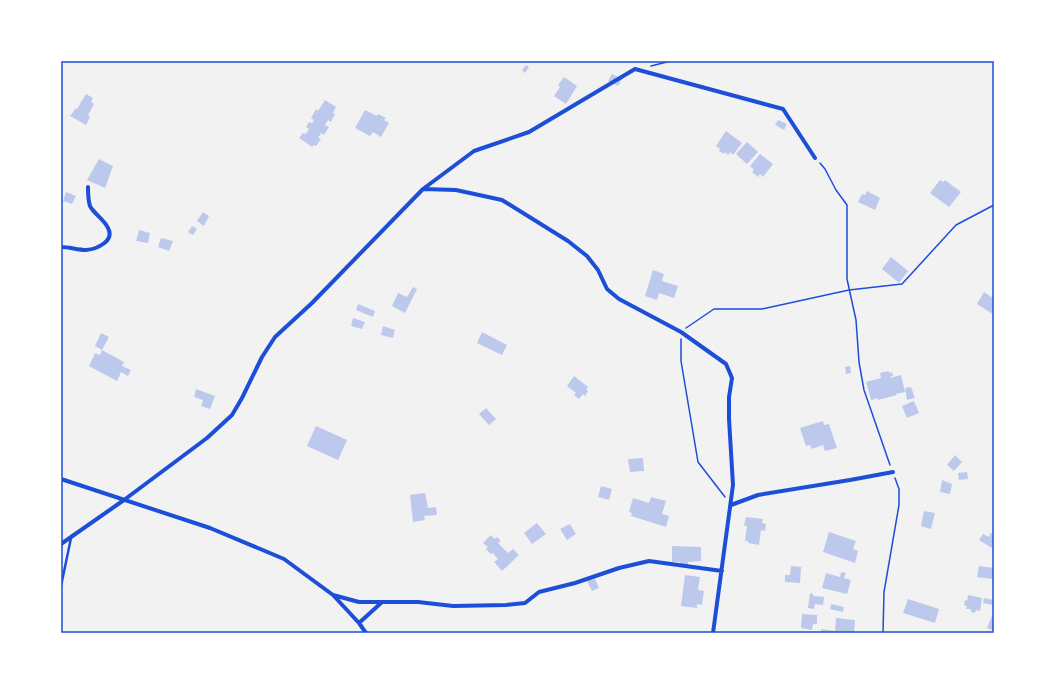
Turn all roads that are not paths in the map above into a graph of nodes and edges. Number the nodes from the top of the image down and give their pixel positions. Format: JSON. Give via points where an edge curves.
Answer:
{"nodes":[{"id":1,"x":814,"y":158,"type":"road end"},
{"id":2,"x":88,"y":187,"type":"dead end"},
{"id":3,"x":423,"y":189,"type":"junction"},
{"id":4,"x":61,"y":246,"type":"edge"},
{"id":5,"x":892,"y":472,"type":"road end"},
{"id":6,"x":61,"y":479,"type":"edge"},
{"id":7,"x":124,"y":500,"type":"junction"},
{"id":8,"x":731,"y":505,"type":"junction"},
{"id":9,"x":71,"y":538,"type":"junction"},
{"id":10,"x":61,"y":544,"type":"edge"},
{"id":11,"x":722,"y":571,"type":"junction"},
{"id":12,"x":61,"y":586,"type":"edge"},
{"id":13,"x":333,"y":595,"type":"junction"},
{"id":14,"x":381,"y":603,"type":"junction"},
{"id":15,"x":359,"y":623,"type":"junction"},
{"id":16,"x":366,"y":633,"type":"edge"},
{"id":17,"x":713,"y":633,"type":"edge"}],
"edges":[{"from":1,"to":3,"type":"street","via":[[783,109],[635,69],[529,132],[474,151]]},
{"from":2,"to":4,"type":"street","via":[[90,205],[109,229],[108,240],[85,250]]},
{"from":3,"to":7,"type":"street","via":[[312,303],[275,337],[232,415],[207,438]]},
{"from":3,"to":8,"type":"street","via":[[456,190],[502,200],[568,241],[587,256],[598,270],[607,289],[619,300],[681,332],[726,364],[732,378],[729,397],[733,485]]},
{"from":5,"to":8,"type":"street","via":[[758,495]]},
{"from":6,"to":7,"type":"street"},
{"from":7,"to":9,"type":"street"},
{"from":7,"to":13,"type":"street","via":[[210,528],[284,559]]},
{"from":8,"to":11,"type":"street"},
{"from":9,"to":10,"type":"street"},
{"from":9,"to":12,"type":"lane"},
{"from":11,"to":14,"type":"street","via":[[649,561],[539,592],[525,603],[453,606],[418,602]]},
{"from":11,"to":17,"type":"street"},
{"from":13,"to":14,"type":"street","via":[[359,602]]},
{"from":13,"to":15,"type":"street"},
{"from":14,"to":15,"type":"street"},
{"from":15,"to":16,"type":"street"}]}
